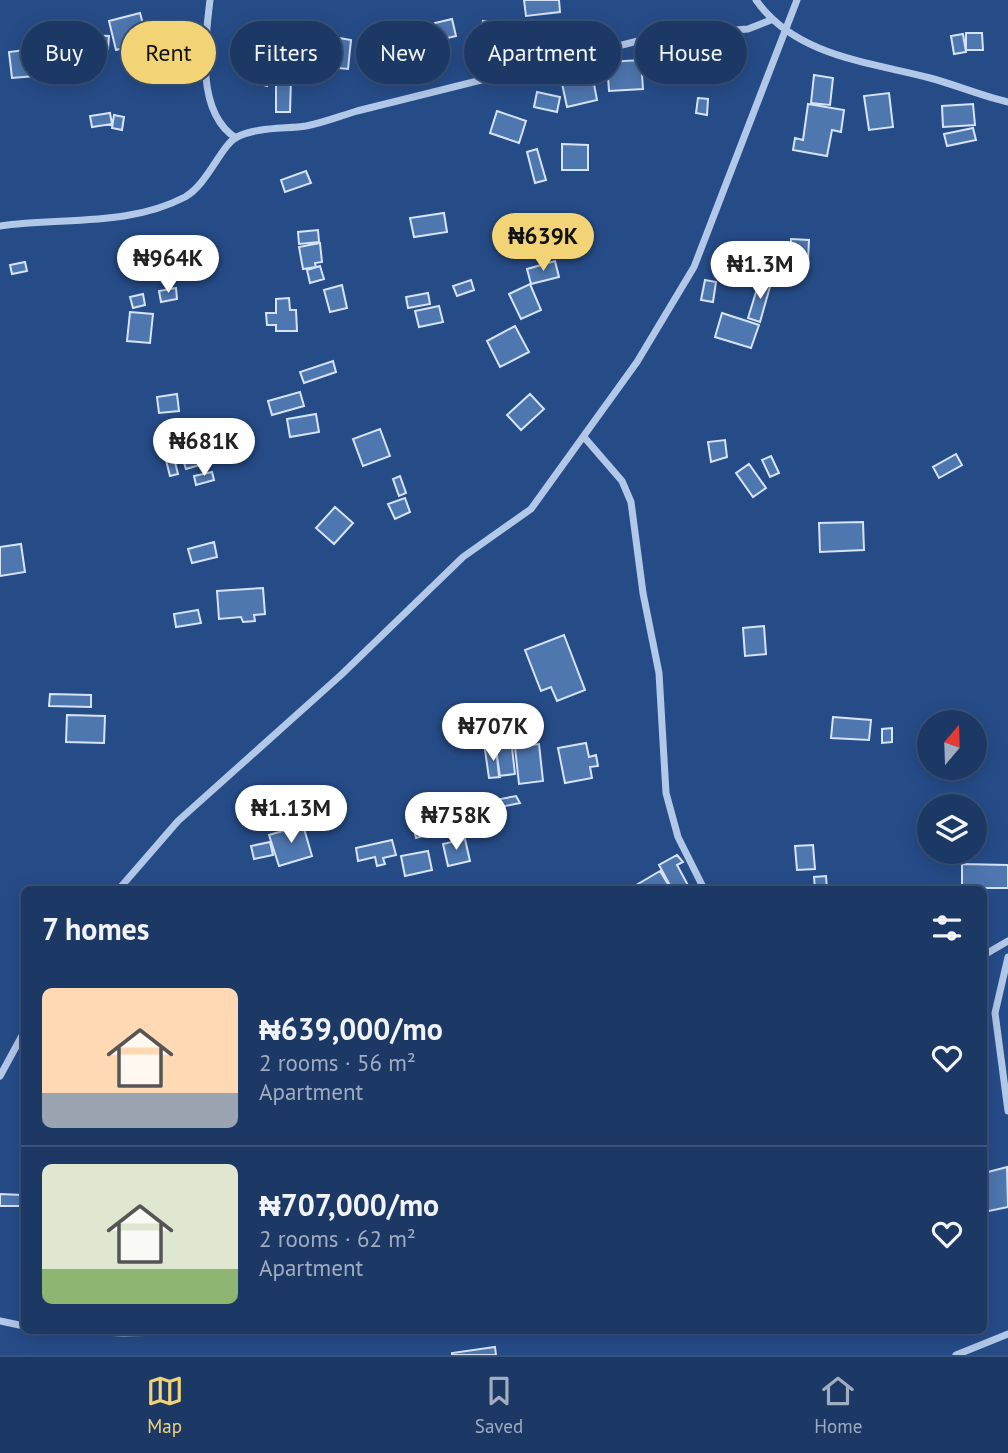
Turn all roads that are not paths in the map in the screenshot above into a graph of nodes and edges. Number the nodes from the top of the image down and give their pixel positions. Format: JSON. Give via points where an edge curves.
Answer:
{"nodes":[{"id":1,"x":210,"y":0,"type":"edge"},
{"id":2,"x":756,"y":0,"type":"edge"},
{"id":3,"x":797,"y":0,"type":"edge"},
{"id":4,"x":771,"y":20,"type":"junction"},
{"id":5,"x":784,"y":30,"type":"junction"},
{"id":6,"x":1008,"y":102,"type":"edge"},
{"id":7,"x":236,"y":138,"type":"junction"},
{"id":8,"x":0,"y":226,"type":"edge"},
{"id":9,"x":584,"y":437,"type":"junction"},
{"id":10,"x":122,"y":886,"type":"edge"},
{"id":11,"x":702,"y":886,"type":"edge"},
{"id":12,"x":1008,"y":941,"type":"edge"},
{"id":13,"x":987,"y":953,"type":"edge"},
{"id":14,"x":1008,"y":957,"type":"edge"},
{"id":15,"x":21,"y":1038,"type":"edge"},
{"id":16,"x":0,"y":1076,"type":"edge"},
{"id":17,"x":1008,"y":1111,"type":"edge"},
{"id":18,"x":0,"y":1321,"type":"edge"},
{"id":19,"x":21,"y":1325,"type":"edge"},
{"id":20,"x":1008,"y":1334,"type":"edge"},
{"id":21,"x":956,"y":1355,"type":"edge"}],
"edges":[{"from":1,"to":7,"type":"street","via":[[205,49],[209,93],[219,123]]},
{"from":2,"to":4,"type":"street"},
{"from":3,"to":5,"type":"street"},
{"from":4,"to":5,"type":"street"},
{"from":4,"to":7,"type":"street","via":[[748,29],[658,36],[309,125]]},
{"from":5,"to":6,"type":"street","via":[[835,55]]},
{"from":5,"to":9,"type":"street","via":[[694,267],[637,362]]},
{"from":7,"to":8,"type":"street","via":[[200,185],[185,197],[103,220]]},
{"from":9,"to":10,"type":"street","via":[[531,509],[463,557],[178,821]]},
{"from":9,"to":11,"type":"street","via":[[622,481],[631,502],[659,673],[666,793],[678,837]]},
{"from":12,"to":13,"type":"street"},
{"from":14,"to":17,"type":"street","via":[[995,1013]]},
{"from":15,"to":16,"type":"street"},
{"from":18,"to":19,"type":"street"},
{"from":20,"to":21,"type":"street"}]}
